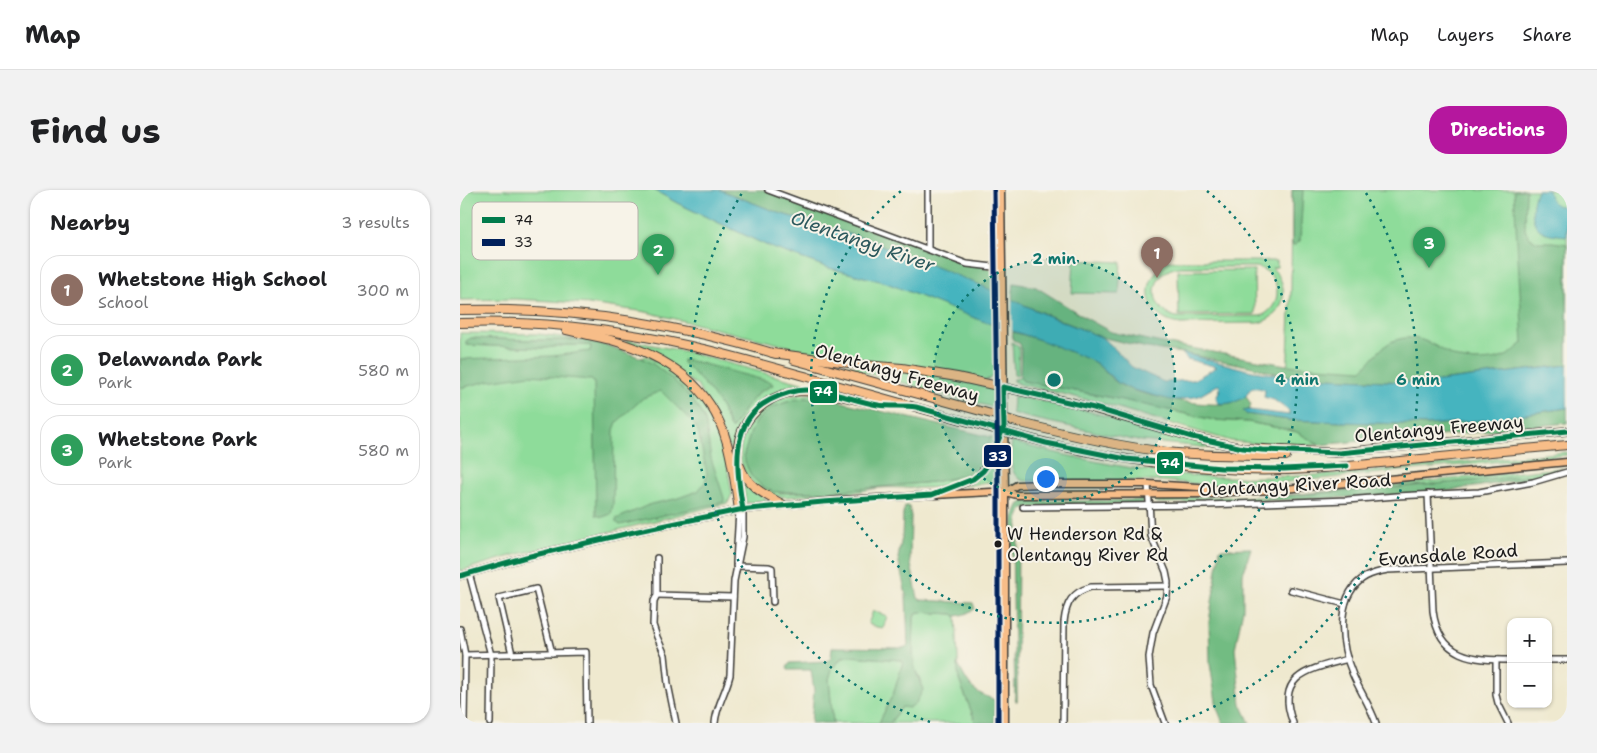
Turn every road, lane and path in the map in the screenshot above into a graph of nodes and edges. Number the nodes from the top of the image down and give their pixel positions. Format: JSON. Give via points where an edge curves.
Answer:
{"nodes":[{"id":1,"x":768,"y":190,"type":"edge"},
{"id":2,"x":928,"y":190,"type":"edge"},
{"id":3,"x":1001,"y":190,"type":"edge"},
{"id":4,"x":928,"y":249,"type":"junction"},
{"id":5,"x":1002,"y":268,"type":"junction"},
{"id":6,"x":460,"y":310,"type":"edge"},
{"id":7,"x":460,"y":323,"type":"edge"},
{"id":8,"x":545,"y":324,"type":"junction"},
{"id":9,"x":772,"y":353,"type":"junction"},
{"id":10,"x":1003,"y":387,"type":"junction"},
{"id":11,"x":910,"y":406,"type":"junction"},
{"id":12,"x":1004,"y":427,"type":"junction"},
{"id":13,"x":1567,"y":431,"type":"edge"},
{"id":14,"x":738,"y":445,"type":"junction"},
{"id":15,"x":1567,"y":445,"type":"edge"},
{"id":16,"x":1339,"y":453,"type":"junction"},
{"id":17,"x":1567,"y":462,"type":"edge"},
{"id":18,"x":1567,"y":472,"type":"edge"},
{"id":19,"x":1148,"y":484,"type":"junction"},
{"id":20,"x":1004,"y":492,"type":"junction"},
{"id":21,"x":1230,"y":492,"type":"junction"},
{"id":22,"x":1149,"y":494,"type":"junction"},
{"id":23,"x":1428,"y":494,"type":"junction"},
{"id":24,"x":932,"y":495,"type":"junction"},
{"id":25,"x":784,"y":505,"type":"junction"},
{"id":26,"x":1149,"y":506,"type":"junction"},
{"id":27,"x":1023,"y":507,"type":"dead end"},
{"id":28,"x":741,"y":510,"type":"junction"},
{"id":29,"x":657,"y":558,"type":"dead end"},
{"id":30,"x":1567,"y":563,"type":"edge"},
{"id":31,"x":736,"y":566,"type":"junction"},
{"id":32,"x":1432,"y":568,"type":"junction"},
{"id":33,"x":470,"y":573,"type":"junction"},
{"id":34,"x":460,"y":576,"type":"edge"},
{"id":35,"x":1168,"y":586,"type":"junction"},
{"id":36,"x":1291,"y":590,"type":"dead end"},
{"id":37,"x":657,"y":595,"type":"junction"},
{"id":38,"x":733,"y":597,"type":"junction"},
{"id":39,"x":773,"y":602,"type":"dead end"},
{"id":40,"x":1345,"y":604,"type":"junction"},
{"id":41,"x":460,"y":629,"type":"edge"},
{"id":42,"x":462,"y":645,"type":"edge"},
{"id":43,"x":552,"y":653,"type":"junction"},
{"id":44,"x":512,"y":654,"type":"junction"},
{"id":45,"x":465,"y":655,"type":"junction"},
{"id":46,"x":490,"y":655,"type":"junction"},
{"id":47,"x":1348,"y":659,"type":"junction"},
{"id":48,"x":1496,"y":660,"type":"junction"},
{"id":49,"x":1507,"y":660,"type":"edge"},
{"id":50,"x":1552,"y":660,"type":"edge"},
{"id":51,"x":1567,"y":660,"type":"edge"},
{"id":52,"x":462,"y":692,"type":"edge"},
{"id":53,"x":464,"y":723,"type":"edge"},
{"id":54,"x":490,"y":723,"type":"edge"},
{"id":55,"x":587,"y":723,"type":"edge"},
{"id":56,"x":676,"y":723,"type":"edge"},
{"id":57,"x":715,"y":723,"type":"edge"},
{"id":58,"x":1005,"y":723,"type":"edge"},
{"id":59,"x":1063,"y":723,"type":"edge"},
{"id":60,"x":1165,"y":723,"type":"edge"},
{"id":61,"x":1293,"y":723,"type":"edge"},
{"id":62,"x":1376,"y":723,"type":"edge"},
{"id":63,"x":1508,"y":723,"type":"edge"}],
"edges":[{"from":1,"to":4,"type":"street"},
{"from":2,"to":4,"type":"street"},
{"from":3,"to":5,"type":"main road"},
{"from":4,"to":5,"type":"street","via":[[967,264]]},
{"from":5,"to":10,"type":"main road"},
{"from":6,"to":9,"type":"highway","name":"Olentangy Freeway","via":[[602,316],[695,333]]},
{"from":7,"to":8,"type":"highway","name":"Olentangy Freeway"},
{"from":8,"to":11,"type":"highway","name":"Olentangy Freeway","via":[[611,331],[692,346]]},
{"from":8,"to":28,"type":"highway","via":[[633,348],[668,364],[693,383],[720,422]]},
{"from":9,"to":10,"type":"highway","via":[[902,368]]},
{"from":9,"to":16,"type":"highway","name":"Olentangy Freeway","bridge":true,"via":[[994,416],[1097,441],[1170,452],[1243,456]]},
{"from":10,"to":12,"type":"main road"},
{"from":10,"to":16,"type":"highway","via":[[1243,448]]},
{"from":11,"to":14,"type":"highway","via":[[878,405],[817,391],[792,392],[768,401],[756,410],[744,427]]},
{"from":11,"to":15,"type":"highway","name":"Olentangy Freeway","bridge":true,"via":[[1094,454],[1243,470],[1340,466]]},
{"from":12,"to":20,"type":"main road"},
{"from":12,"to":24,"type":"main road","via":[[990,460],[979,474],[965,483]]},
{"from":13,"to":16,"type":"highway","name":"Olentangy Freeway"},
{"from":14,"to":25,"type":"highway","via":[[740,466],[748,481]]},
{"from":14,"to":28,"type":"highway"},
{"from":17,"to":21,"type":"main road","name":"Olentangy River Road"},
{"from":18,"to":23,"type":"street","name":"Olentangy River Road","via":[[1479,492]]},
{"from":19,"to":20,"type":"main road","name":"Olentangy River Road","via":[[1020,485]]},
{"from":19,"to":21,"type":"main road","name":"Olentangy River Road"},
{"from":19,"to":22,"type":"street"},
{"from":20,"to":22,"type":"main road","name":"Olentangy River Road","via":[[1017,495]]},
{"from":20,"to":24,"type":"main road","name":"Olentangy River Road"},
{"from":20,"to":58,"type":"main road"},
{"from":21,"to":22,"type":"main road","name":"Olentangy River Road"},
{"from":22,"to":26,"type":"street"},
{"from":23,"to":26,"type":"street","name":"Olentangy River Road","via":[[1304,502]]},
{"from":23,"to":32,"type":"street"},
{"from":24,"to":25,"type":"main road","name":"Olentangy River Road"},
{"from":25,"to":28,"type":"main road","name":"Olentangy River Road"},
{"from":26,"to":27,"type":"street","name":"Olentangy River Road"},
{"from":26,"to":35,"type":"street","via":[[1151,536],[1166,572]]},
{"from":28,"to":31,"type":"street","via":[[743,536]]},
{"from":28,"to":33,"type":"main road","name":"Olentangy River Road","via":[[526,557]]},
{"from":29,"to":37,"type":"street"},
{"from":30,"to":32,"type":"street","name":"Evansdale Road"},
{"from":31,"to":38,"type":"street"},
{"from":31,"to":39,"type":"street","via":[[772,568]]},
{"from":32,"to":40,"type":"street","name":"Evansdale Road","via":[[1370,574],[1356,584]]},
{"from":32,"to":48,"type":"street","via":[[1433,611],[1439,633],[1458,653],[1475,659]]},
{"from":33,"to":34,"type":"main road","name":"Olentangy River Road"},
{"from":33,"to":46,"type":"street"},
{"from":35,"to":59,"type":"street","via":[[1092,587],[1071,598],[1065,609],[1064,622]]},
{"from":35,"to":60,"type":"street","via":[[1149,657],[1152,685]]},
{"from":36,"to":40,"type":"street"},
{"from":37,"to":38,"type":"street"},
{"from":37,"to":56,"type":"street","via":[[654,625],[665,655]]},
{"from":38,"to":57,"type":"street","via":[[730,675]]},
{"from":40,"to":47,"type":"street","via":[[1343,636]]},
{"from":41,"to":42,"type":"street"},
{"from":42,"to":45,"type":"street"},
{"from":43,"to":44,"type":"street"},
{"from":43,"to":44,"type":"street","via":[[536,589],[499,598]]},
{"from":43,"to":55,"type":"street","via":[[586,652]]},
{"from":44,"to":46,"type":"street"},
{"from":45,"to":46,"type":"street"},
{"from":45,"to":52,"type":"street"},
{"from":46,"to":54,"type":"street"},
{"from":47,"to":61,"type":"street","via":[[1311,669],[1295,679],[1289,688],[1287,701]]},
{"from":47,"to":62,"type":"street"},
{"from":48,"to":49,"type":"street"},
{"from":48,"to":63,"type":"street","via":[[1496,694]]},
{"from":50,"to":51,"type":"street"},
{"from":52,"to":53,"type":"street"}]}
